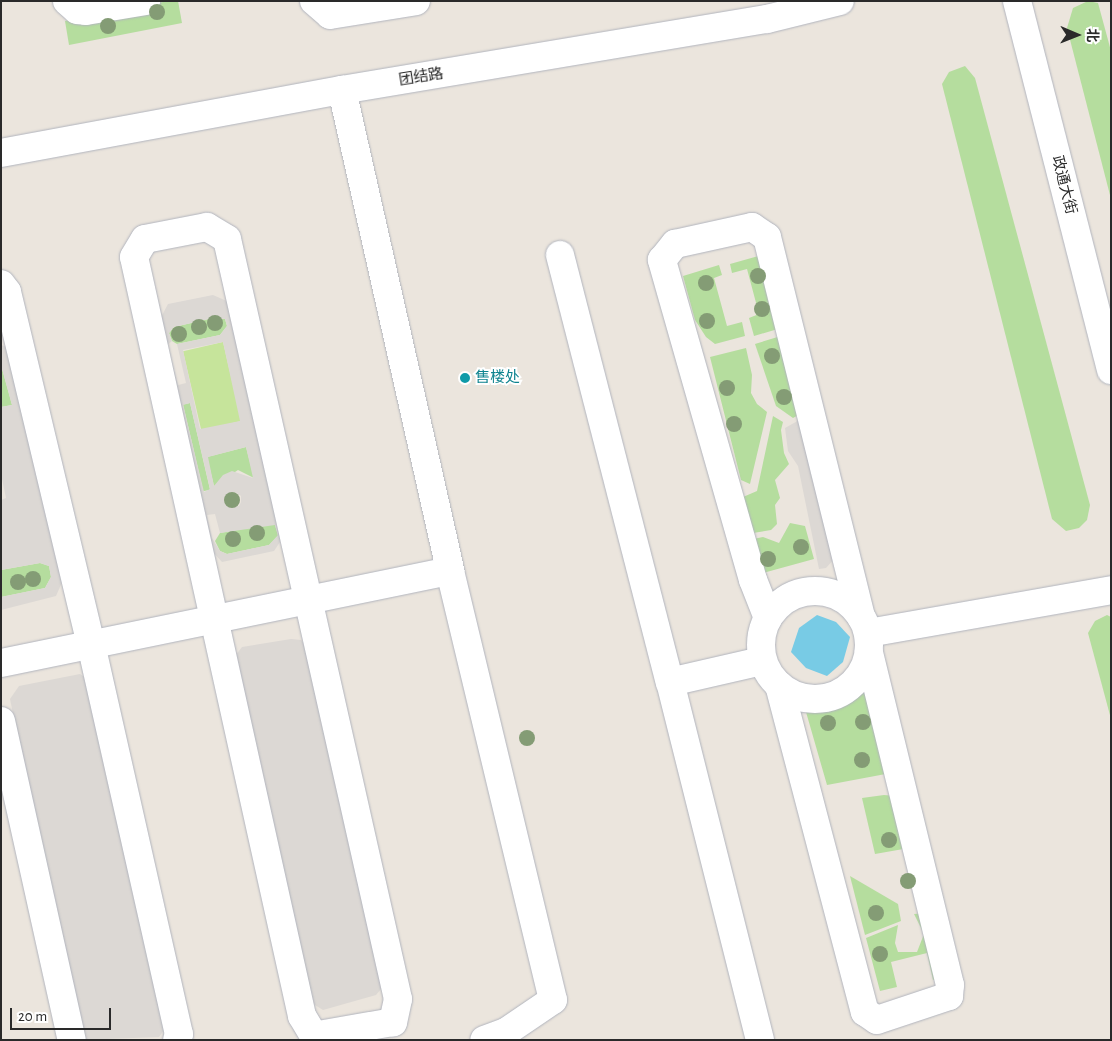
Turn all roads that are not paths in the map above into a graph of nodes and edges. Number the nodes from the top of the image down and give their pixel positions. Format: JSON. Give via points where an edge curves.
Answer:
{"nodes":[{"id":1,"x":67,"y":1,"type":"edge"},
{"id":2,"x":146,"y":1,"type":"edge"},
{"id":3,"x":314,"y":1,"type":"edge"},
{"id":4,"x":416,"y":1,"type":"edge"},
{"id":5,"x":840,"y":1,"type":"edge"},
{"id":6,"x":1017,"y":1,"type":"edge"},
{"id":7,"x":342,"y":90,"type":"junction"},
{"id":8,"x":1,"y":153,"type":"edge"},
{"id":9,"x":560,"y":255,"type":"dead end"},
{"id":10,"x":1,"y":284,"type":"edge"},
{"id":11,"x":1111,"y":370,"type":"edge"},
{"id":12,"x":450,"y":572,"type":"junction"},
{"id":13,"x":1111,"y":590,"type":"edge"},
{"id":14,"x":308,"y":600,"type":"junction"},
{"id":15,"x":768,"y":618,"type":"junction"},
{"id":16,"x":212,"y":620,"type":"junction"},
{"id":17,"x":866,"y":634,"type":"junction"},
{"id":18,"x":92,"y":644,"type":"junction"},
{"id":19,"x":762,"y":661,"type":"junction"},
{"id":20,"x":1,"y":663,"type":"edge"},
{"id":21,"x":670,"y":682,"type":"junction"},
{"id":22,"x":779,"y":685,"type":"junction"},
{"id":23,"x":1,"y":721,"type":"edge"},
{"id":24,"x":879,"y":1030,"type":"edge"},
{"id":25,"x":72,"y":1040,"type":"edge"},
{"id":26,"x":177,"y":1040,"type":"edge"},
{"id":27,"x":484,"y":1040,"type":"edge"},
{"id":28,"x":760,"y":1040,"type":"edge"}],
"edges":[{"from":1,"to":2,"type":"street","via":[[77,10],[86,11]]},
{"from":3,"to":4,"type":"street","via":[[330,15]]},
{"from":5,"to":7,"type":"street","name":"团结路","via":[[767,19]]},
{"from":6,"to":11,"type":"street","name":"政通大街"},
{"from":7,"to":8,"type":"street","name":"团结路"},
{"from":7,"to":12,"type":"street"},
{"from":9,"to":21,"type":"street"},
{"from":10,"to":18,"type":"street","via":[[7,292]]},
{"from":12,"to":14,"type":"street"},
{"from":12,"to":27,"type":"street","via":[[553,1000],[506,1032]]},
{"from":13,"to":17,"type":"street"},
{"from":14,"to":16,"type":"street"},
{"from":14,"to":16,"type":"street","via":[[228,239],[207,227],[144,239],[134,257]]},
{"from":14,"to":16,"type":"street","via":[[398,999],[393,1022],[314,1036],[302,1016]]},
{"from":15,"to":17,"type":"street","via":[[785,600],[801,592],[818,591],[843,599]]},
{"from":15,"to":17,"type":"street","via":[[753,580],[662,260],[675,244],[752,227],[767,237]]},
{"from":15,"to":19,"type":"street","via":[[760,644]]},
{"from":16,"to":18,"type":"street"},
{"from":17,"to":22,"type":"street","via":[[858,677],[837,695],[819,700],[801,698]]},
{"from":17,"to":24,"type":"street","via":[[950,985],[949,996]]},
{"from":18,"to":20,"type":"street"},
{"from":18,"to":26,"type":"street","via":[[179,1034]]},
{"from":19,"to":21,"type":"street"},
{"from":19,"to":22,"type":"street"},
{"from":21,"to":28,"type":"street"},
{"from":22,"to":24,"type":"street","via":[[865,1012]]},
{"from":23,"to":25,"type":"street"}]}
